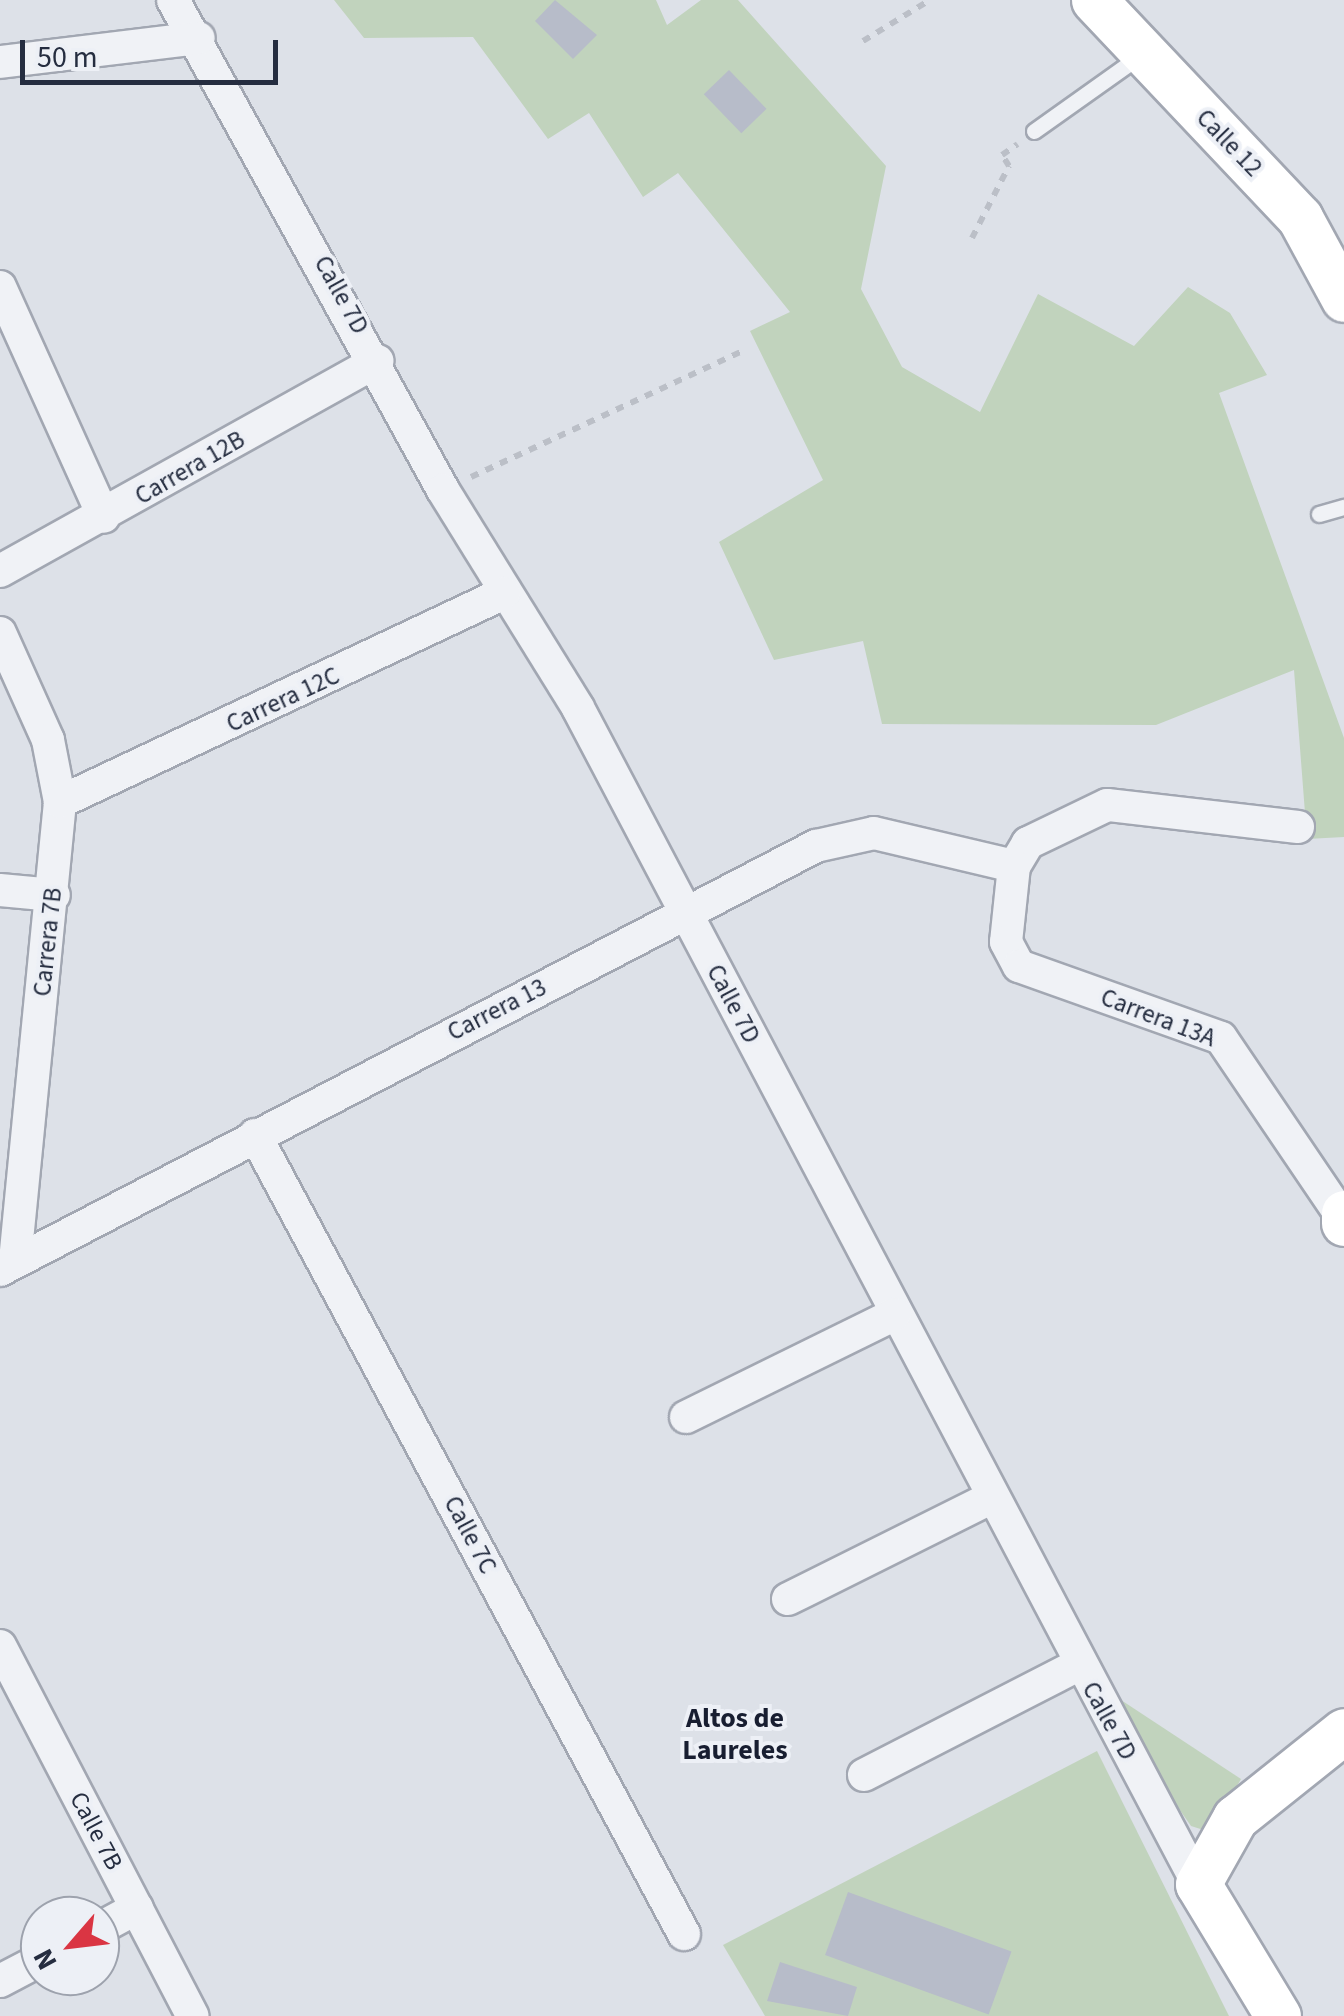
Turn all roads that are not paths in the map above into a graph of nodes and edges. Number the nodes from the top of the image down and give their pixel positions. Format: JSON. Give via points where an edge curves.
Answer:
{"nodes":[{"id":1,"x":173,"y":0,"type":"edge"},
{"id":2,"x":1094,"y":0,"type":"edge"},
{"id":3,"x":200,"y":38,"type":"junction"},
{"id":4,"x":1143,"y":54,"type":"junction"},
{"id":5,"x":0,"y":62,"type":"edge"},
{"id":6,"x":1034,"y":132,"type":"road end"},
{"id":7,"x":0,"y":287,"type":"edge"},
{"id":8,"x":1344,"y":300,"type":"edge"},
{"id":9,"x":377,"y":361,"type":"junction"},
{"id":10,"x":1344,"y":507,"type":"edge"},
{"id":11,"x":1320,"y":514,"type":"dead end"},
{"id":12,"x":104,"y":517,"type":"junction"},
{"id":13,"x":0,"y":571,"type":"edge"},
{"id":14,"x":504,"y":593,"type":"junction"},
{"id":15,"x":0,"y":633,"type":"edge"},
{"id":16,"x":60,"y":802,"type":"junction"},
{"id":17,"x":1298,"y":827,"type":"dead end"},
{"id":18,"x":1014,"y":866,"type":"junction"},
{"id":19,"x":0,"y":890,"type":"edge"},
{"id":20,"x":54,"y":894,"type":"junction"},
{"id":21,"x":685,"y":912,"type":"junction"},
{"id":22,"x":256,"y":1135,"type":"junction"},
{"id":23,"x":1344,"y":1218,"type":"edge"},
{"id":24,"x":7,"y":1266,"type":"edge"},
{"id":25,"x":895,"y":1314,"type":"junction"},
{"id":26,"x":686,"y":1418,"type":"dead end"},
{"id":27,"x":991,"y":1498,"type":"junction"},
{"id":28,"x":788,"y":1599,"type":"dead end"},
{"id":29,"x":0,"y":1646,"type":"edge"},
{"id":30,"x":1078,"y":1665,"type":"junction"},
{"id":31,"x":1344,"y":1730,"type":"edge"},
{"id":32,"x":864,"y":1775,"type":"dead end"},
{"id":33,"x":1198,"y":1884,"type":"junction"},
{"id":34,"x":137,"y":1908,"type":"junction"},
{"id":35,"x":120,"y":1917,"type":"edge"},
{"id":36,"x":684,"y":1934,"type":"dead end"},
{"id":37,"x":193,"y":2016,"type":"edge"},
{"id":38,"x":1278,"y":2016,"type":"edge"}],
"edges":[{"from":1,"to":3,"type":"street","name":"Calle 7D"},
{"from":2,"to":4,"type":"main road","name":"Calle 12"},
{"from":3,"to":5,"type":"street"},
{"from":3,"to":9,"type":"street","name":"Calle 7D"},
{"from":4,"to":6,"type":"lane"},
{"from":4,"to":8,"type":"main road","name":"Calle 12","via":[[1300,218]]},
{"from":7,"to":12,"type":"street"},
{"from":9,"to":12,"type":"street","name":"Carrera 12B"},
{"from":9,"to":14,"type":"street","name":"Calle 7D"},
{"from":10,"to":11,"type":"lane"},
{"from":12,"to":13,"type":"street","name":"Carrera 12B"},
{"from":14,"to":16,"type":"street","name":"Carrera 12C"},
{"from":14,"to":21,"type":"street","name":"Calle 7D","via":[[578,708]]},
{"from":15,"to":16,"type":"street","name":"Carrera 7B","via":[[48,740]]},
{"from":16,"to":20,"type":"street","name":"Carrera 7B"},
{"from":17,"to":18,"type":"street","via":[[1107,805],[1028,844]]},
{"from":18,"to":21,"type":"street","name":"Carrera 13","via":[[874,834],[816,846]]},
{"from":18,"to":23,"type":"street","name":"Carrera 13A","via":[[1009,958],[1221,1038]]},
{"from":19,"to":20,"type":"street"},
{"from":20,"to":24,"type":"street","name":"Carrera 7B"},
{"from":21,"to":22,"type":"street","name":"Carrera 13"},
{"from":21,"to":25,"type":"street","name":"Calle 7D"},
{"from":22,"to":24,"type":"street","name":"Carrera 13"},
{"from":22,"to":36,"type":"street","name":"Calle 7C"},
{"from":25,"to":26,"type":"street"},
{"from":25,"to":27,"type":"street","name":"Calle 7D"},
{"from":27,"to":28,"type":"street"},
{"from":27,"to":30,"type":"street","name":"Calle 7D"},
{"from":29,"to":34,"type":"street","name":"Calle 7B"},
{"from":30,"to":32,"type":"street"},
{"from":30,"to":33,"type":"street","name":"Calle 7D"},
{"from":31,"to":33,"type":"main road","via":[[1235,1818]]},
{"from":33,"to":38,"type":"main road","name":"Calle 7D"},
{"from":34,"to":35,"type":"street"},
{"from":34,"to":37,"type":"street","name":"Calle 7B"}]}
